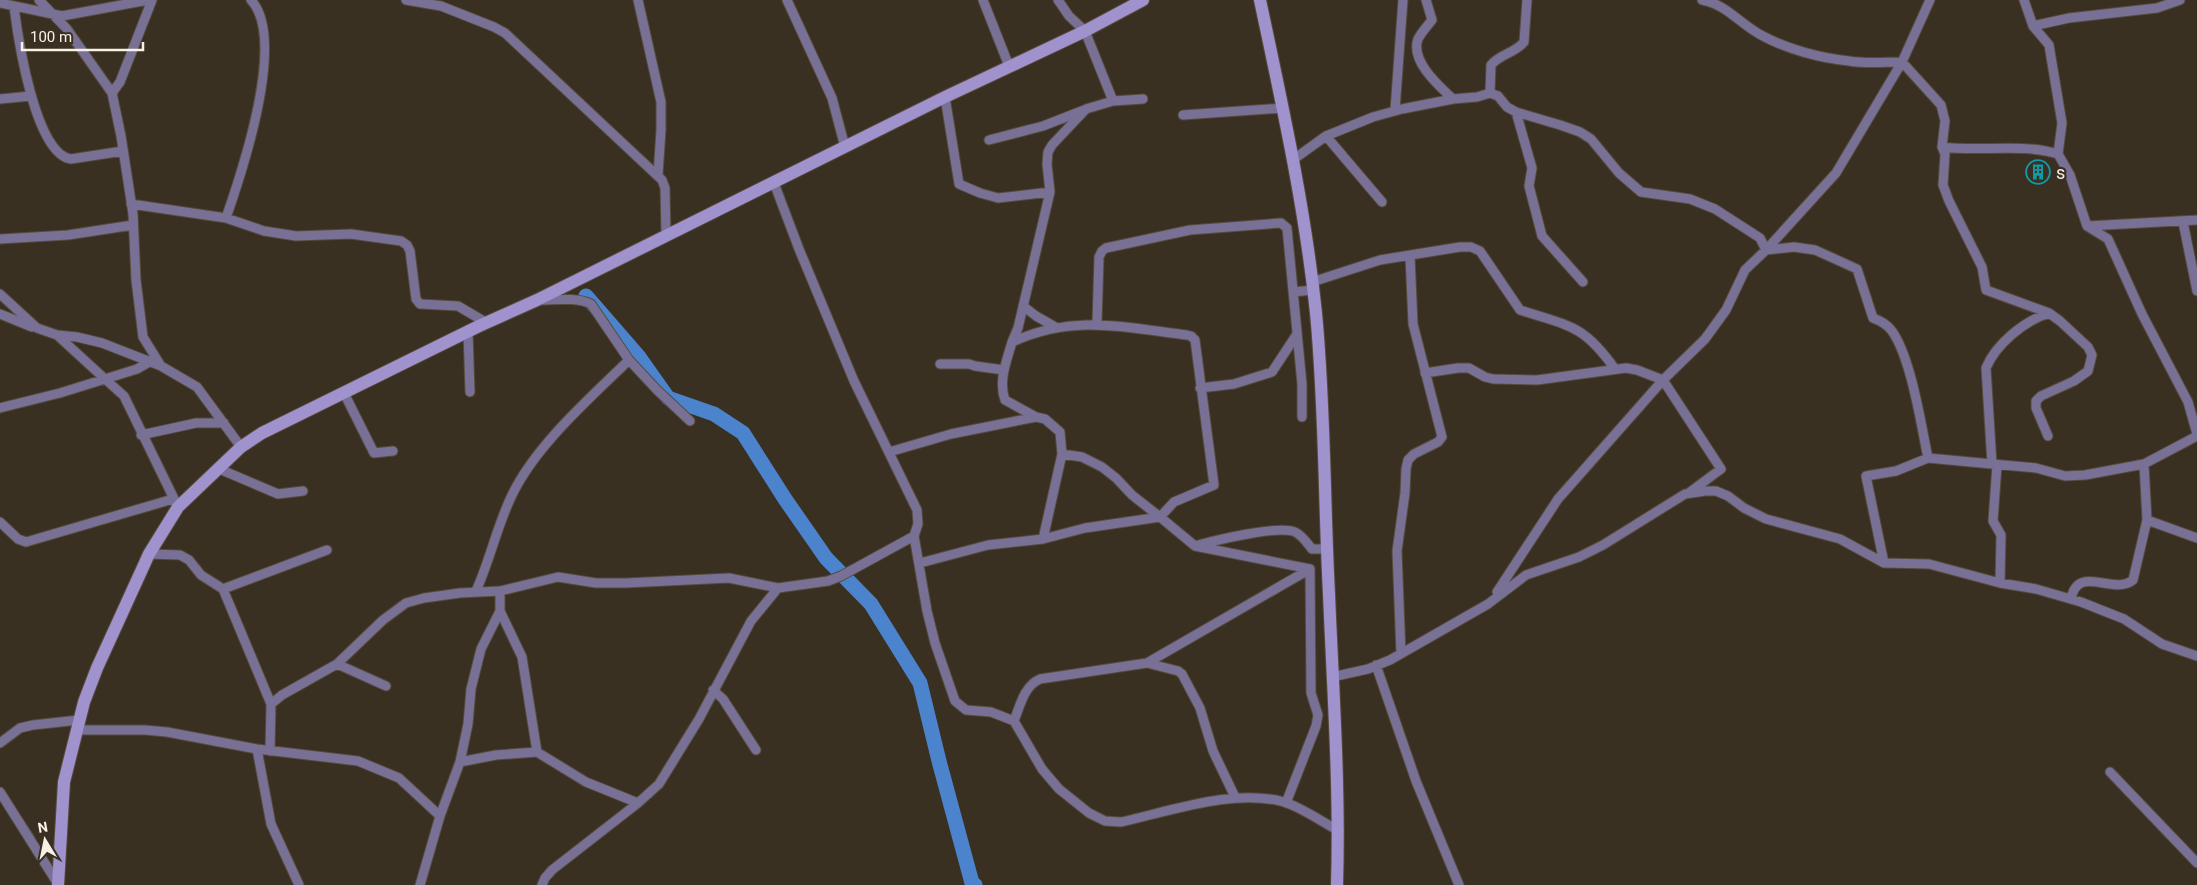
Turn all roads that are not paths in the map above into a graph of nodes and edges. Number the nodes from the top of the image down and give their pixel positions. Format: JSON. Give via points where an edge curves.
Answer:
{"nodes":[{"id":1,"x":39,"y":0,"type":"edge"},
{"id":2,"x":148,"y":0,"type":"edge"},
{"id":3,"x":152,"y":0,"type":"edge"},
{"id":4,"x":251,"y":0,"type":"edge"},
{"id":5,"x":406,"y":0,"type":"edge"},
{"id":6,"x":638,"y":0,"type":"edge"},
{"id":7,"x":787,"y":0,"type":"edge"},
{"id":8,"x":983,"y":0,"type":"edge"},
{"id":9,"x":1058,"y":0,"type":"edge"},
{"id":10,"x":1143,"y":0,"type":"edge"},
{"id":11,"x":1260,"y":0,"type":"edge"},
{"id":12,"x":1403,"y":0,"type":"edge"},
{"id":13,"x":1426,"y":0,"type":"edge"},
{"id":14,"x":1527,"y":0,"type":"edge"},
{"id":15,"x":1702,"y":0,"type":"edge"},
{"id":16,"x":1930,"y":0,"type":"edge"},
{"id":17,"x":2024,"y":0,"type":"edge"},
{"id":18,"x":2180,"y":0,"type":"edge"},
{"id":19,"x":0,"y":3,"type":"edge"},
{"id":20,"x":14,"y":7,"type":"junction"},
{"id":21,"x":54,"y":16,"type":"junction"},
{"id":22,"x":2033,"y":26,"type":"junction"},
{"id":23,"x":1085,"y":31,"type":"junction"},
{"id":24,"x":1902,"y":62,"type":"junction"},
{"id":25,"x":1009,"y":66,"type":"junction"},
{"id":26,"x":112,"y":93,"type":"junction"},
{"id":27,"x":1490,"y":93,"type":"junction"},
{"id":28,"x":31,"y":96,"type":"junction"},
{"id":29,"x":944,"y":97,"type":"junction"},
{"id":30,"x":0,"y":99,"type":"edge"},
{"id":31,"x":1143,"y":99,"type":"dead end"},
{"id":32,"x":1452,"y":99,"type":"junction"},
{"id":33,"x":1113,"y":101,"type":"junction"},
{"id":34,"x":1283,"y":108,"type":"junction"},
{"id":35,"x":1086,"y":109,"type":"junction"},
{"id":36,"x":1395,"y":110,"type":"junction"},
{"id":37,"x":1516,"y":112,"type":"junction"},
{"id":38,"x":1183,"y":115,"type":"dead end"},
{"id":39,"x":1326,"y":136,"type":"junction"},
{"id":40,"x":989,"y":140,"type":"dead end"},
{"id":41,"x":845,"y":147,"type":"junction"},
{"id":42,"x":1942,"y":147,"type":"junction"},
{"id":43,"x":124,"y":151,"type":"junction"},
{"id":44,"x":2058,"y":154,"type":"junction"},
{"id":45,"x":1294,"y":159,"type":"junction"},
{"id":46,"x":658,"y":175,"type":"junction"},
{"id":47,"x":774,"y":183,"type":"junction"},
{"id":48,"x":1050,"y":192,"type":"junction"},
{"id":49,"x":1382,"y":202,"type":"dead end"},
{"id":50,"x":131,"y":204,"type":"junction"},
{"id":51,"x":226,"y":218,"type":"junction"},
{"id":52,"x":2197,"y":220,"type":"edge"},
{"id":53,"x":2183,"y":222,"type":"junction"},
{"id":54,"x":133,"y":225,"type":"junction"},
{"id":55,"x":2087,"y":226,"type":"junction"},
{"id":56,"x":666,"y":235,"type":"junction"},
{"id":57,"x":0,"y":239,"type":"edge"},
{"id":58,"x":1766,"y":250,"type":"junction"},
{"id":59,"x":1410,"y":256,"type":"junction"},
{"id":60,"x":1583,"y":282,"type":"dead end"},
{"id":61,"x":1312,"y":286,"type":"junction"},
{"id":62,"x":1293,"y":292,"type":"junction"},
{"id":63,"x":2197,"y":292,"type":"edge"},
{"id":64,"x":0,"y":294,"type":"edge"},
{"id":65,"x":537,"y":300,"type":"junction"},
{"id":66,"x":1023,"y":306,"type":"junction"},
{"id":67,"x":2049,"y":313,"type":"junction"},
{"id":68,"x":0,"y":314,"type":"edge"},
{"id":69,"x":487,"y":322,"type":"junction"},
{"id":70,"x":1097,"y":323,"type":"junction"},
{"id":71,"x":37,"y":328,"type":"junction"},
{"id":72,"x":1058,"y":328,"type":"junction"},
{"id":73,"x":468,"y":332,"type":"junction"},
{"id":74,"x":1297,"y":334,"type":"junction"},
{"id":75,"x":57,"y":335,"type":"junction"},
{"id":76,"x":1012,"y":342,"type":"junction"},
{"id":77,"x":629,"y":360,"type":"junction"},
{"id":78,"x":151,"y":361,"type":"junction"},
{"id":79,"x":940,"y":364,"type":"dead end"},
{"id":80,"x":161,"y":366,"type":"junction"},
{"id":81,"x":1615,"y":369,"type":"junction"},
{"id":82,"x":1004,"y":370,"type":"junction"},
{"id":83,"x":1425,"y":373,"type":"junction"},
{"id":84,"x":105,"y":379,"type":"junction"},
{"id":85,"x":1663,"y":380,"type":"junction"},
{"id":86,"x":1200,"y":388,"type":"junction"},
{"id":87,"x":470,"y":392,"type":"dead end"},
{"id":88,"x":344,"y":393,"type":"junction"},
{"id":89,"x":0,"y":408,"type":"edge"},
{"id":90,"x":1302,"y":416,"type":"dead end"},
{"id":91,"x":1036,"y":417,"type":"junction"},
{"id":92,"x":690,"y":420,"type":"dead end"},
{"id":93,"x":224,"y":423,"type":"junction"},
{"id":94,"x":142,"y":434,"type":"junction"},
{"id":95,"x":2197,"y":435,"type":"edge"},
{"id":96,"x":2048,"y":436,"type":"dead end"},
{"id":97,"x":241,"y":447,"type":"junction"},
{"id":98,"x":394,"y":451,"type":"dead end"},
{"id":99,"x":889,"y":452,"type":"junction"},
{"id":100,"x":1062,"y":454,"type":"junction"},
{"id":101,"x":1928,"y":458,"type":"junction"},
{"id":102,"x":2144,"y":464,"type":"junction"},
{"id":103,"x":1994,"y":465,"type":"junction"},
{"id":104,"x":217,"y":468,"type":"junction"},
{"id":105,"x":303,"y":491,"type":"dead end"},
{"id":106,"x":1685,"y":494,"type":"junction"},
{"id":107,"x":176,"y":503,"type":"junction"},
{"id":108,"x":1160,"y":517,"type":"junction"},
{"id":109,"x":2147,"y":520,"type":"junction"},
{"id":110,"x":0,"y":522,"type":"edge"},
{"id":111,"x":914,"y":536,"type":"junction"},
{"id":112,"x":2197,"y":538,"type":"edge"},
{"id":113,"x":1043,"y":539,"type":"junction"},
{"id":114,"x":1195,"y":546,"type":"junction"},
{"id":115,"x":1326,"y":549,"type":"junction"},
{"id":116,"x":327,"y":550,"type":"dead end"},
{"id":117,"x":149,"y":554,"type":"junction"},
{"id":118,"x":920,"y":563,"type":"junction"},
{"id":119,"x":1884,"y":563,"type":"junction"},
{"id":120,"x":1310,"y":569,"type":"junction"},
{"id":121,"x":2000,"y":583,"type":"junction"},
{"id":122,"x":778,"y":588,"type":"junction"},
{"id":123,"x":223,"y":589,"type":"junction"},
{"id":124,"x":476,"y":591,"type":"junction"},
{"id":125,"x":500,"y":591,"type":"junction"},
{"id":126,"x":2071,"y":599,"type":"junction"},
{"id":127,"x":1488,"y":604,"type":"junction"},
{"id":128,"x":500,"y":611,"type":"junction"},
{"id":129,"x":1401,"y":654,"type":"junction"},
{"id":130,"x":2197,"y":656,"type":"edge"},
{"id":131,"x":1147,"y":663,"type":"junction"},
{"id":132,"x":337,"y":664,"type":"junction"},
{"id":133,"x":1376,"y":666,"type":"junction"},
{"id":134,"x":1332,"y":677,"type":"junction"},
{"id":135,"x":386,"y":686,"type":"dead end"},
{"id":136,"x":713,"y":690,"type":"junction"},
{"id":137,"x":271,"y":704,"type":"junction"},
{"id":138,"x":1014,"y":721,"type":"junction"},
{"id":139,"x":78,"y":725,"type":"junction"},
{"id":140,"x":0,"y":743,"type":"edge"},
{"id":141,"x":257,"y":749,"type":"junction"},
{"id":142,"x":756,"y":750,"type":"dead end"},
{"id":143,"x":270,"y":751,"type":"junction"},
{"id":144,"x":537,"y":752,"type":"junction"},
{"id":145,"x":460,"y":762,"type":"junction"},
{"id":146,"x":2110,"y":772,"type":"dead end"},
{"id":147,"x":0,"y":792,"type":"edge"},
{"id":148,"x":1236,"y":797,"type":"junction"},
{"id":149,"x":638,"y":803,"type":"junction"},
{"id":150,"x":1286,"y":803,"type":"junction"},
{"id":151,"x":440,"y":816,"type":"junction"},
{"id":152,"x":1339,"y":831,"type":"junction"},
{"id":153,"x":2197,"y":863,"type":"edge"},
{"id":154,"x":58,"y":885,"type":"edge"},
{"id":155,"x":299,"y":885,"type":"edge"},
{"id":156,"x":420,"y":885,"type":"edge"},
{"id":157,"x":542,"y":885,"type":"edge"},
{"id":158,"x":1338,"y":885,"type":"edge"},
{"id":159,"x":1459,"y":885,"type":"edge"}],
"edges":[{"from":1,"to":21,"type":"street"},
{"from":2,"to":21,"type":"street","via":[[75,15]]},
{"from":3,"to":26,"type":"street","via":[[120,82]]},
{"from":4,"to":51,"type":"street","via":[[258,8],[262,26],[264,63],[246,160]]},
{"from":5,"to":46,"type":"street","via":[[441,6],[505,33]]},
{"from":6,"to":46,"type":"street","via":[[660,102]]},
{"from":7,"to":41,"type":"street","via":[[832,98]]},
{"from":8,"to":25,"type":"street"},
{"from":9,"to":23,"type":"street"},
{"from":10,"to":23,"type":"street"},
{"from":11,"to":34,"type":"street"},
{"from":12,"to":36,"type":"street"},
{"from":13,"to":32,"type":"street","via":[[1432,20],[1418,39],[1417,51],[1433,81]]},
{"from":14,"to":27,"type":"street","via":[[1524,42],[1491,65]]},
{"from":15,"to":24,"type":"street","via":[[1732,14],[1759,34],[1778,43],[1849,62]]},
{"from":16,"to":24,"type":"street"},
{"from":17,"to":22,"type":"street"},
{"from":18,"to":22,"type":"street","via":[[2156,8],[2069,18]]},
{"from":19,"to":20,"type":"street"},
{"from":20,"to":21,"type":"street"},
{"from":20,"to":28,"type":"street","via":[[22,64]]},
{"from":21,"to":26,"type":"street","via":[[87,55]]},
{"from":22,"to":44,"type":"street","via":[[2049,46],[2057,80],[2062,123]]},
{"from":23,"to":25,"type":"street"},
{"from":23,"to":33,"type":"street"},
{"from":24,"to":42,"type":"street","via":[[1941,105],[1945,122]]},
{"from":24,"to":58,"type":"street","via":[[1836,173]]},
{"from":25,"to":29,"type":"street"},
{"from":26,"to":43,"type":"street"},
{"from":27,"to":32,"type":"street"},
{"from":27,"to":37,"type":"street"},
{"from":28,"to":30,"type":"street"},
{"from":28,"to":43,"type":"street","via":[[56,150],[65,158]]},
{"from":29,"to":41,"type":"street"},
{"from":29,"to":48,"type":"street","via":[[960,184],[998,198]]},
{"from":31,"to":33,"type":"street"},
{"from":32,"to":36,"type":"street"},
{"from":33,"to":35,"type":"street"},
{"from":34,"to":38,"type":"street"},
{"from":34,"to":45,"type":"street"},
{"from":35,"to":40,"type":"street","via":[[1043,126]]},
{"from":35,"to":48,"type":"street","via":[[1048,152]]},
{"from":36,"to":39,"type":"street"},
{"from":37,"to":58,"type":"street","via":[[1580,132],[1591,139],[1641,192],[1690,199],[1715,209],[1760,238]]},
{"from":37,"to":60,"type":"street","via":[[1532,168],[1529,186],[1542,236]]},
{"from":39,"to":45,"type":"street"},
{"from":39,"to":49,"type":"street"},
{"from":41,"to":47,"type":"street"},
{"from":42,"to":44,"type":"street","via":[[1965,150],[2033,148]]},
{"from":42,"to":67,"type":"street","via":[[1946,154],[1944,185],[1982,267],[1986,290]]},
{"from":43,"to":50,"type":"street"},
{"from":44,"to":55,"type":"street","via":[[2070,174]]},
{"from":45,"to":61,"type":"street"},
{"from":46,"to":56,"type":"street","via":[[665,188]]},
{"from":47,"to":56,"type":"street"},
{"from":47,"to":99,"type":"street","via":[[854,381]]},
{"from":48,"to":66,"type":"street"},
{"from":50,"to":51,"type":"street"},
{"from":50,"to":54,"type":"street"},
{"from":51,"to":69,"type":"street","via":[[288,235],[351,234],[401,240],[410,251],[416,299],[420,304],[458,306]]},
{"from":52,"to":53,"type":"street"},
{"from":53,"to":55,"type":"street"},
{"from":53,"to":63,"type":"street"},
{"from":54,"to":57,"type":"street","via":[[68,235]]},
{"from":54,"to":80,"type":"street","via":[[141,332]]},
{"from":55,"to":95,"type":"street","via":[[2108,239],[2142,314],[2188,402]]},
{"from":56,"to":65,"type":"street"},
{"from":58,"to":85,"type":"street","via":[[1745,270],[1726,310],[1705,339]]},
{"from":58,"to":101,"type":"street","via":[[1794,247],[1815,250],[1858,269],[1873,318],[1884,322],[1900,348],[1914,392]]},
{"from":59,"to":61,"type":"street","via":[[1371,262]]},
{"from":59,"to":81,"type":"street","via":[[1460,247],[1480,251],[1520,310],[1579,330],[1603,352]]},
{"from":59,"to":83,"type":"street","via":[[1413,324]]},
{"from":61,"to":62,"type":"street"},
{"from":61,"to":115,"type":"street","via":[[1322,401]]},
{"from":62,"to":70,"type":"street","via":[[1284,224],[1190,230],[1102,251],[1099,258]]},
{"from":62,"to":74,"type":"street"},
{"from":64,"to":71,"type":"street"},
{"from":65,"to":69,"type":"street"},
{"from":65,"to":77,"type":"street","via":[[574,300],[591,304]]},
{"from":66,"to":72,"type":"street"},
{"from":66,"to":76,"type":"street"},
{"from":67,"to":96,"type":"street","via":[[2088,347],[2092,355],[2088,371],[2036,401]]},
{"from":67,"to":103,"type":"street","via":[[2037,317],[2008,339],[1986,368]]},
{"from":68,"to":71,"type":"street"},
{"from":69,"to":73,"type":"street"},
{"from":70,"to":72,"type":"street"},
{"from":70,"to":86,"type":"street","via":[[1191,336],[1195,340]]},
{"from":71,"to":75,"type":"street"},
{"from":72,"to":76,"type":"street"},
{"from":73,"to":87,"type":"street"},
{"from":73,"to":88,"type":"street"},
{"from":74,"to":86,"type":"street","via":[[1272,372],[1234,384]]},
{"from":74,"to":90,"type":"street"},
{"from":75,"to":78,"type":"street","via":[[102,343]]},
{"from":75,"to":84,"type":"street"},
{"from":76,"to":82,"type":"street"},
{"from":77,"to":92,"type":"street"},
{"from":77,"to":124,"type":"street","via":[[571,417],[535,459],[513,493]]},
{"from":78,"to":80,"type":"street"},
{"from":78,"to":84,"type":"street"},
{"from":79,"to":82,"type":"street","via":[[969,364]]},
{"from":80,"to":93,"type":"street","via":[[197,387]]},
{"from":81,"to":83,"type":"street","via":[[1537,380],[1493,379],[1469,368]]},
{"from":81,"to":85,"type":"street","via":[[1637,370]]},
{"from":82,"to":91,"type":"street","via":[[1002,394],[1005,400]]},
{"from":83,"to":129,"type":"street","via":[[1442,437],[1414,454],[1406,469],[1397,551]]},
{"from":84,"to":89,"type":"street"},
{"from":84,"to":94,"type":"street","via":[[124,396]]},
{"from":85,"to":106,"type":"street","via":[[1722,469]]},
{"from":85,"to":127,"type":"street","via":[[1558,500]]},
{"from":86,"to":108,"type":"street","via":[[1214,485],[1174,502]]},
{"from":88,"to":97,"type":"street","via":[[262,433]]},
{"from":88,"to":98,"type":"street","via":[[374,452]]},
{"from":91,"to":99,"type":"street","via":[[950,434]]},
{"from":91,"to":100,"type":"street","via":[[1045,419],[1060,432]]},
{"from":93,"to":94,"type":"street","via":[[196,423]]},
{"from":93,"to":97,"type":"street"},
{"from":94,"to":107,"type":"street"},
{"from":95,"to":102,"type":"street"},
{"from":97,"to":104,"type":"street"},
{"from":99,"to":111,"type":"street","via":[[917,510],[918,524]]},
{"from":100,"to":108,"type":"street","via":[[1082,456],[1102,467]]},
{"from":100,"to":113,"type":"street"},
{"from":101,"to":103,"type":"street"},
{"from":101,"to":119,"type":"street","via":[[1896,471],[1866,476]]},
{"from":102,"to":103,"type":"street","via":[[2072,476],[2036,468]]},
{"from":102,"to":109,"type":"street"},
{"from":103,"to":121,"type":"street","via":[[1992,521],[2001,535]]},
{"from":104,"to":105,"type":"street","via":[[278,494]]},
{"from":104,"to":107,"type":"street"},
{"from":106,"to":119,"type":"street","via":[[1716,491],[1760,516],[1840,539]]},
{"from":106,"to":127,"type":"street","via":[[1591,551],[1526,575]]},
{"from":107,"to":110,"type":"street","via":[[26,542]]},
{"from":107,"to":117,"type":"street"},
{"from":108,"to":113,"type":"street","via":[[1085,528]]},
{"from":108,"to":114,"type":"street"},
{"from":109,"to":112,"type":"street"},
{"from":109,"to":126,"type":"street","via":[[2133,580],[2122,585],[2087,581],[2073,589]]},
{"from":111,"to":118,"type":"street"},
{"from":111,"to":122,"type":"street","via":[[828,581]]},
{"from":113,"to":118,"type":"street","via":[[988,545]]},
{"from":114,"to":115,"type":"street","via":[[1287,530],[1298,534],[1312,549]]},
{"from":114,"to":120,"type":"street"},
{"from":115,"to":134,"type":"street"},
{"from":116,"to":123,"type":"street"},
{"from":117,"to":123,"type":"street","via":[[180,555]]},
{"from":117,"to":139,"type":"street","via":[[97,668]]},
{"from":118,"to":138,"type":"street","via":[[935,643],[955,701],[966,710],[991,712]]},
{"from":119,"to":121,"type":"street","via":[[1928,564]]},
{"from":120,"to":131,"type":"street"},
{"from":120,"to":150,"type":"street","via":[[1311,693],[1318,715]]},
{"from":121,"to":126,"type":"street","via":[[2036,588]]},
{"from":122,"to":125,"type":"street","via":[[729,578],[626,584],[558,577]]},
{"from":122,"to":136,"type":"street","via":[[751,621]]},
{"from":123,"to":137,"type":"street"},
{"from":124,"to":125,"type":"street"},
{"from":124,"to":132,"type":"street","via":[[406,603]]},
{"from":125,"to":128,"type":"street"},
{"from":126,"to":130,"type":"street","via":[[2124,618],[2162,644]]},
{"from":127,"to":129,"type":"street"},
{"from":128,"to":144,"type":"street","via":[[522,657]]},
{"from":128,"to":145,"type":"street","via":[[481,649],[471,689]]},
{"from":129,"to":133,"type":"street"},
{"from":131,"to":138,"type":"street","via":[[1033,682]]},
{"from":131,"to":148,"type":"street","via":[[1182,674],[1200,708],[1213,751]]},
{"from":132,"to":135,"type":"street"},
{"from":132,"to":137,"type":"street"},
{"from":133,"to":134,"type":"street"},
{"from":133,"to":159,"type":"street","via":[[1416,781]]},
{"from":134,"to":152,"type":"street"},
{"from":136,"to":142,"type":"street","via":[[724,699]]},
{"from":136,"to":149,"type":"street","via":[[659,784]]},
{"from":137,"to":143,"type":"street"},
{"from":138,"to":148,"type":"street","via":[[1042,769],[1059,789],[1089,813],[1105,821],[1121,822]]},
{"from":139,"to":140,"type":"street","via":[[33,724],[20,728]]},
{"from":139,"to":141,"type":"street","via":[[167,732]]},
{"from":139,"to":154,"type":"street","via":[[64,782]]},
{"from":141,"to":143,"type":"street"},
{"from":141,"to":155,"type":"street","via":[[271,824]]},
{"from":143,"to":151,"type":"street","via":[[358,760],[399,778]]},
{"from":144,"to":145,"type":"street"},
{"from":144,"to":149,"type":"street","via":[[586,782]]},
{"from":145,"to":151,"type":"street"},
{"from":146,"to":153,"type":"street"},
{"from":147,"to":154,"type":"street"},
{"from":148,"to":150,"type":"street","via":[[1266,798]]},
{"from":149,"to":157,"type":"street","via":[[552,870]]},
{"from":150,"to":152,"type":"street"},
{"from":151,"to":156,"type":"street"},
{"from":152,"to":158,"type":"street"}]}
